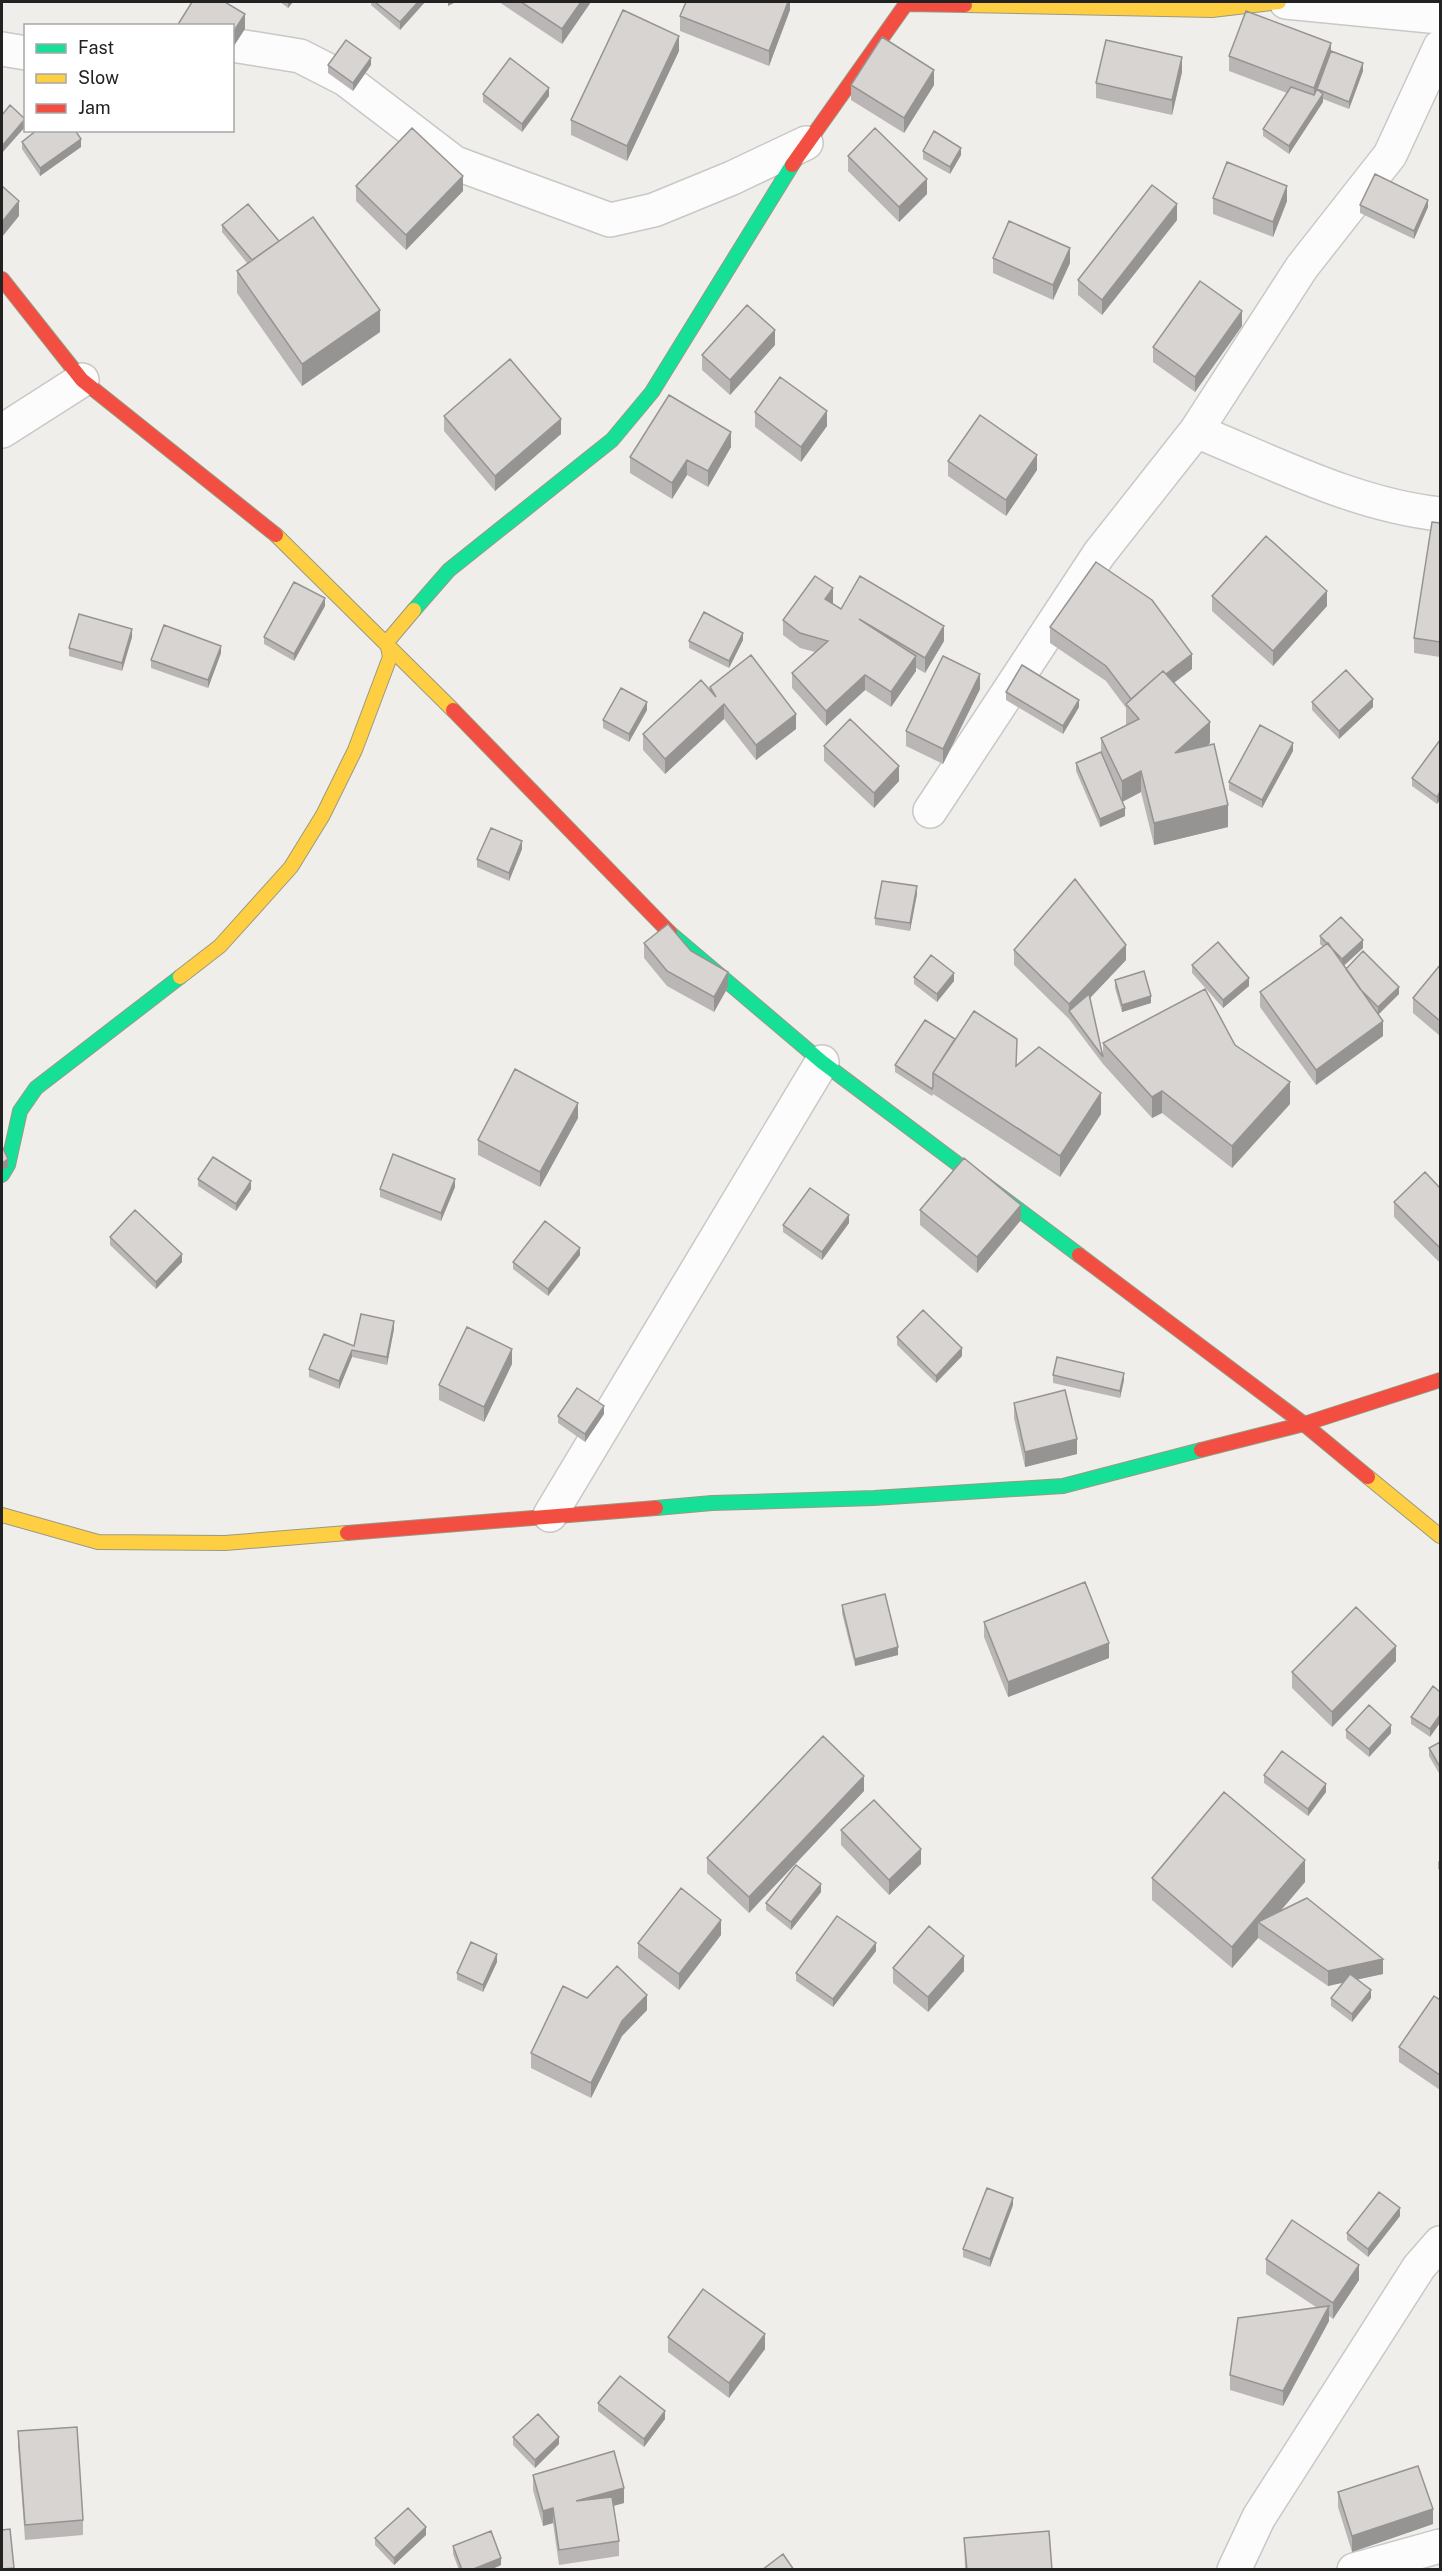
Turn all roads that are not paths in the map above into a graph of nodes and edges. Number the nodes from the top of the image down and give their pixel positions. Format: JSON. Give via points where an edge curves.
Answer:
{"nodes":[{"id":1,"x":1279,"y":2,"type":"edge"},
{"id":2,"x":1286,"y":2,"type":"edge"},
{"id":3,"x":1440,"y":17,"type":"edge"},
{"id":4,"x":234,"y":45,"type":"edge"},
{"id":5,"x":1440,"y":47,"type":"edge"},
{"id":6,"x":2,"y":49,"type":"edge"},
{"id":7,"x":24,"y":53,"type":"edge"},
{"id":8,"x":806,"y":143,"type":"junction"},
{"id":9,"x":2,"y":279,"type":"edge"},
{"id":10,"x":82,"y":380,"type":"junction"},
{"id":11,"x":2,"y":431,"type":"edge"},
{"id":12,"x":1197,"y":431,"type":"junction"},
{"id":13,"x":1440,"y":514,"type":"edge"},
{"id":14,"x":387,"y":642,"type":"junction"},
{"id":15,"x":930,"y":811,"type":"dead end"},
{"id":16,"x":822,"y":1062,"type":"junction"},
{"id":17,"x":2,"y":1175,"type":"edge"},
{"id":18,"x":1440,"y":1380,"type":"edge"},
{"id":19,"x":1304,"y":1424,"type":"junction"},
{"id":20,"x":2,"y":1515,"type":"edge"},
{"id":21,"x":550,"y":1515,"type":"junction"},
{"id":22,"x":1440,"y":1536,"type":"edge"},
{"id":23,"x":1440,"y":2243,"type":"edge"},
{"id":24,"x":1440,"y":2546,"type":"edge"},
{"id":25,"x":1234,"y":2570,"type":"edge"},
{"id":26,"x":1354,"y":2570,"type":"edge"}],
"edges":[{"from":1,"to":8,"type":"street","via":[[1212,10],[906,4]]},
{"from":2,"to":3,"type":"street"},
{"from":4,"to":8,"type":"street","via":[[300,56],[345,79],[455,163],[610,220],[654,210]]},
{"from":5,"to":12,"type":"street","via":[[1390,155],[1302,267]]},
{"from":6,"to":7,"type":"street"},
{"from":8,"to":14,"type":"street","via":[[652,392],[612,440],[449,570]]},
{"from":9,"to":10,"type":"street"},
{"from":10,"to":11,"type":"street"},
{"from":10,"to":14,"type":"street","via":[[264,523]]},
{"from":12,"to":13,"type":"street","via":[[1369,500]]},
{"from":12,"to":15,"type":"street","via":[[1099,554]]},
{"from":14,"to":16,"type":"street","via":[[678,941]]},
{"from":14,"to":17,"type":"street","via":[[390,657],[355,750],[291,867],[220,946],[36,1088],[20,1111],[8,1165]]},
{"from":16,"to":19,"type":"street"},
{"from":16,"to":21,"type":"street"},
{"from":18,"to":19,"type":"street"},
{"from":19,"to":21,"type":"street","via":[[1063,1486]]},
{"from":19,"to":22,"type":"street"},
{"from":20,"to":21,"type":"street","via":[[98,1542],[225,1543]]},
{"from":23,"to":25,"type":"street","via":[[1419,2267],[1259,2517]]},
{"from":24,"to":26,"type":"street"}]}
